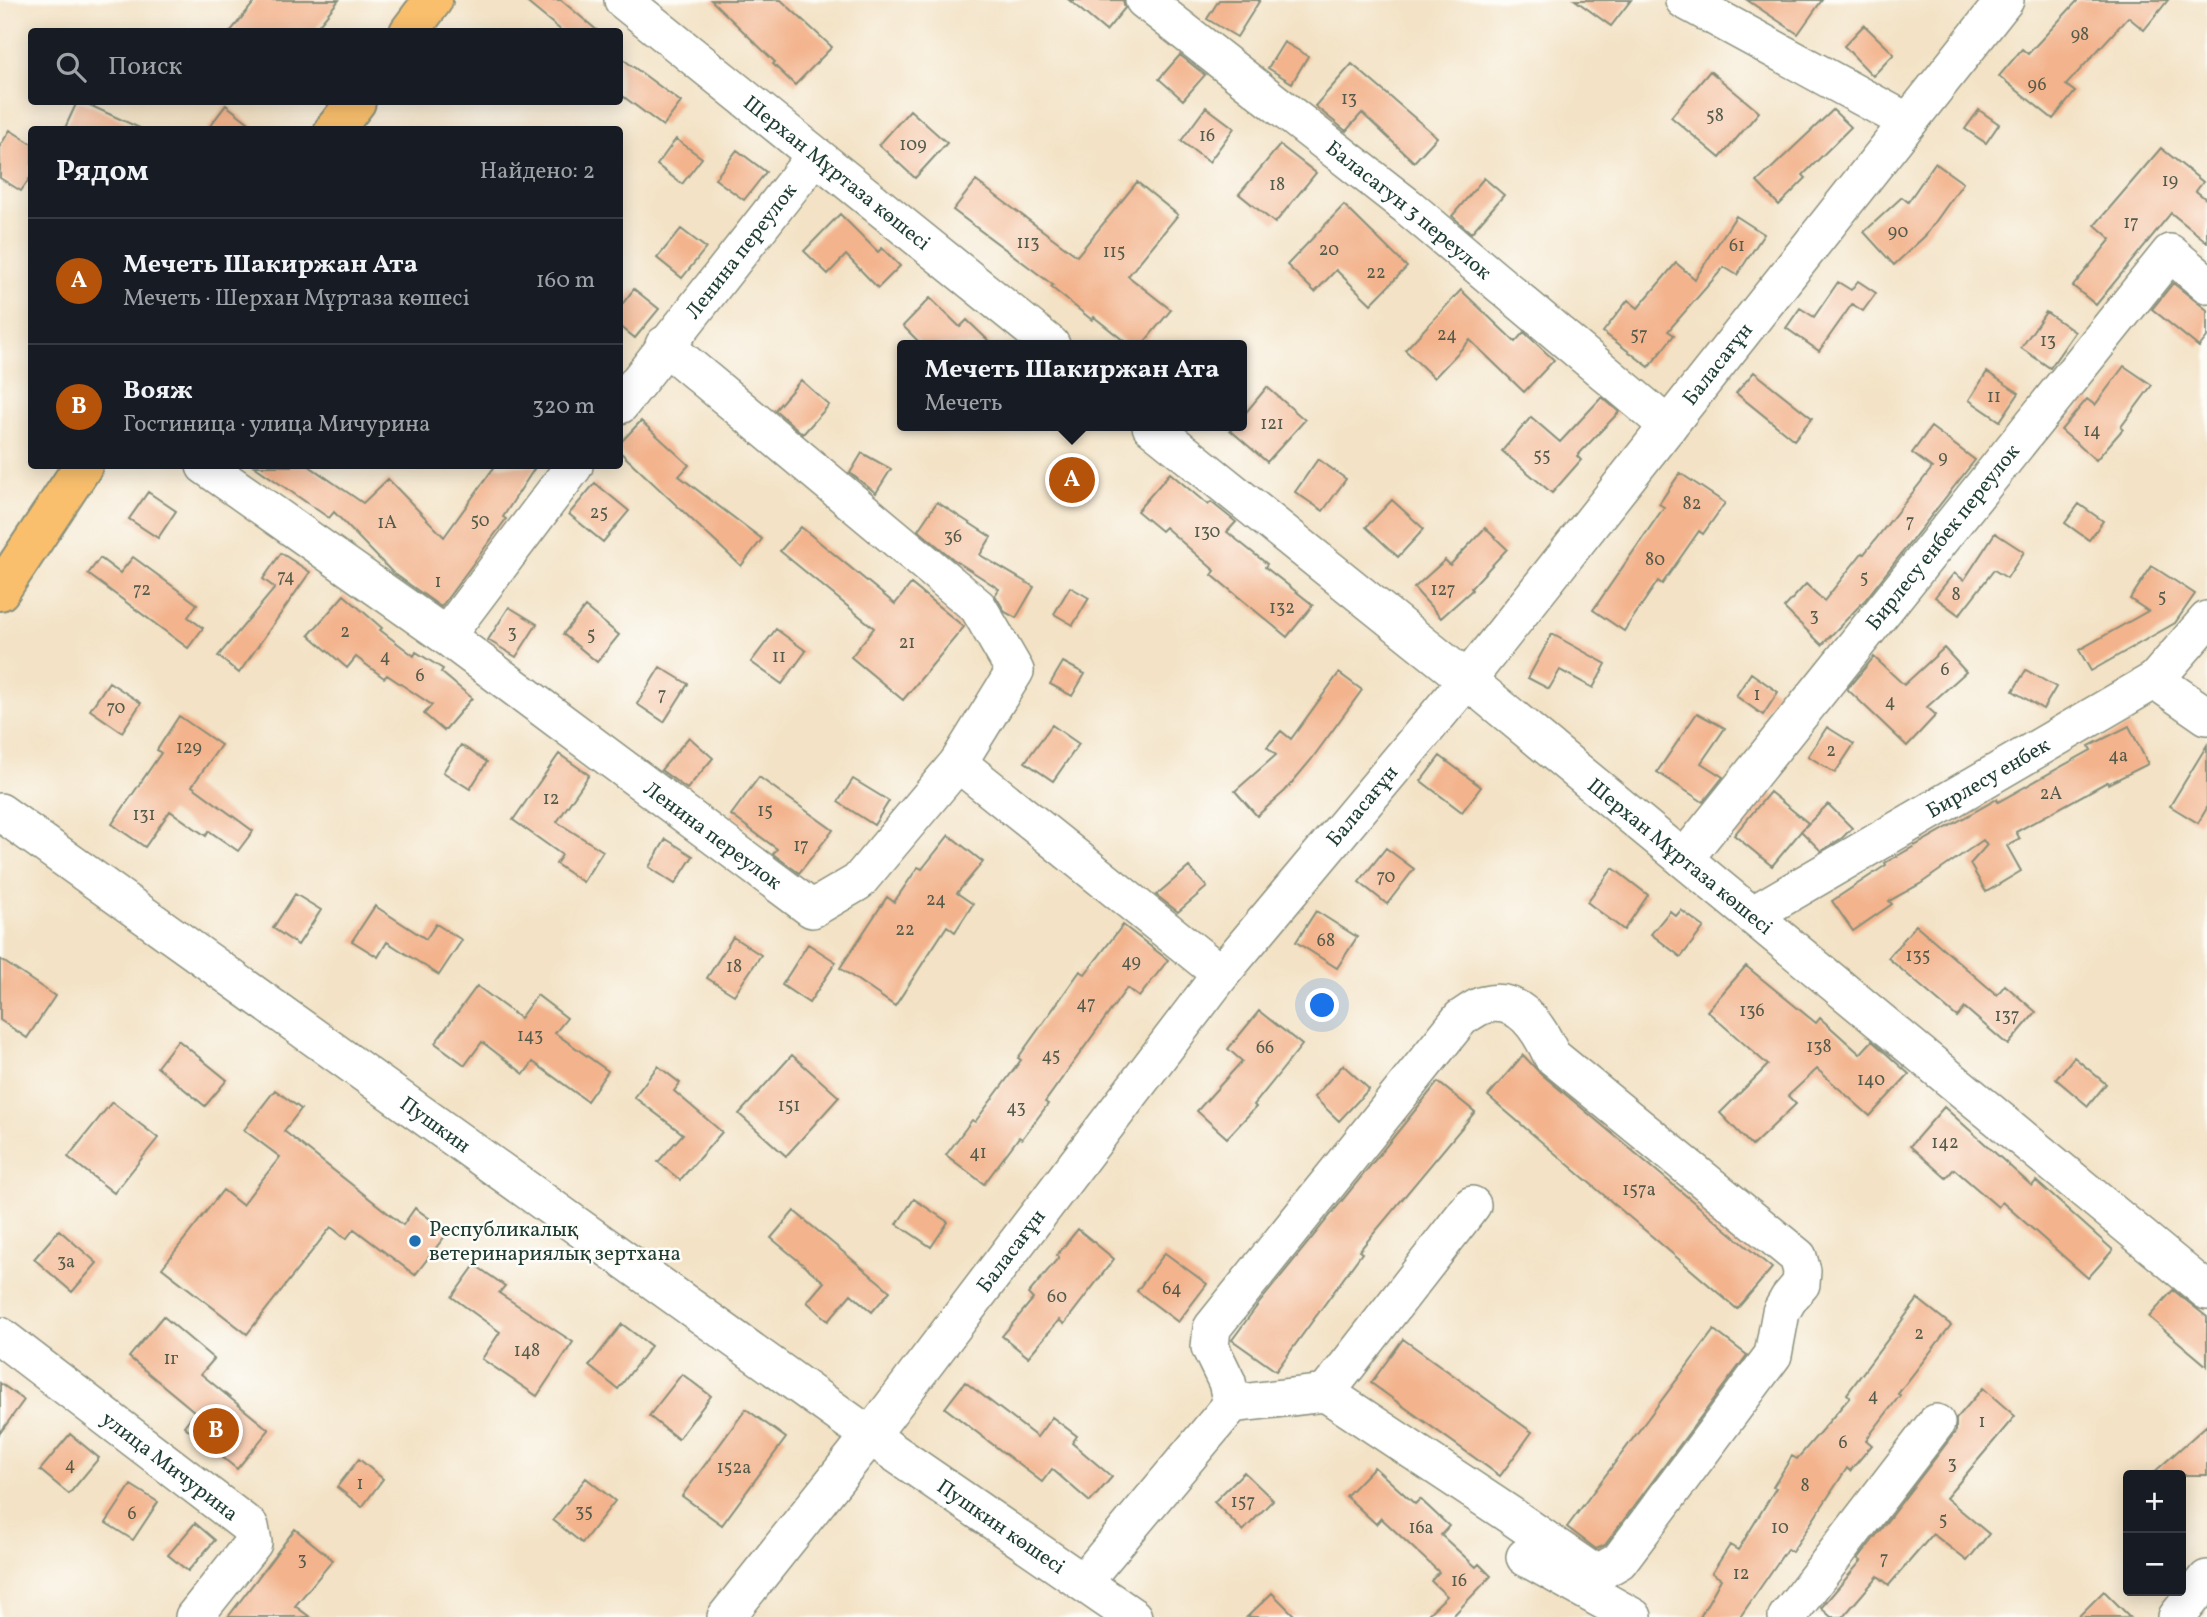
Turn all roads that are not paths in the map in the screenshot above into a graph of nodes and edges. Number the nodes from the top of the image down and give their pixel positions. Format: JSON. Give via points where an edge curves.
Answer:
{"nodes":[{"id":1,"x":433,"y":0,"type":"edge"},
{"id":2,"x":623,"y":0,"type":"edge"},
{"id":3,"x":1144,"y":0,"type":"edge"},
{"id":4,"x":1684,"y":0,"type":"edge"},
{"id":5,"x":2005,"y":0,"type":"edge"},
{"id":6,"x":412,"y":28,"type":"edge"},
{"id":7,"x":354,"y":105,"type":"edge"},
{"id":8,"x":1908,"y":122,"type":"junction"},
{"id":9,"x":337,"y":126,"type":"edge"},
{"id":10,"x":815,"y":156,"type":"junction"},
{"id":11,"x":2207,"y":284,"type":"edge"},
{"id":12,"x":1045,"y":340,"type":"edge"},
{"id":13,"x":664,"y":345,"type":"junction"},
{"id":14,"x":623,"y":401,"type":"edge"},
{"id":15,"x":1668,"y":426,"type":"junction"},
{"id":16,"x":1157,"y":431,"type":"edge"},
{"id":17,"x":81,"y":469,"type":"edge"},
{"id":18,"x":209,"y":469,"type":"edge"},
{"id":19,"x":572,"y":469,"type":"edge"},
{"id":20,"x":0,"y":591,"type":"edge"},
{"id":21,"x":2207,"y":620,"type":"edge"},
{"id":22,"x":446,"y":636,"type":"junction"},
{"id":23,"x":1467,"y":680,"type":"junction"},
{"id":24,"x":2155,"y":680,"type":"junction"},
{"id":25,"x":2207,"y":716,"type":"edge"},
{"id":26,"x":958,"y":763,"type":"junction"},
{"id":27,"x":0,"y":812,"type":"edge"},
{"id":28,"x":1684,"y":859,"type":"junction"},
{"id":29,"x":1752,"y":915,"type":"junction"},
{"id":30,"x":1221,"y":974,"type":"junction"},
{"id":31,"x":1472,"y":1205,"type":"dead end"},
{"id":32,"x":2207,"y":1291,"type":"edge"},
{"id":33,"x":0,"y":1336,"type":"edge"},
{"id":34,"x":1326,"y":1393,"type":"junction"},
{"id":35,"x":1232,"y":1404,"type":"junction"},
{"id":36,"x":1936,"y":1423,"type":"dead end"},
{"id":37,"x":870,"y":1436,"type":"junction"},
{"id":38,"x":1525,"y":1557,"type":"dead end"},
{"id":39,"x":2207,"y":1579,"type":"edge"},
{"id":40,"x":1084,"y":1581,"type":"junction"},
{"id":41,"x":194,"y":1617,"type":"edge"},
{"id":42,"x":726,"y":1617,"type":"edge"},
{"id":43,"x":1133,"y":1617,"type":"edge"},
{"id":44,"x":1633,"y":1617,"type":"edge"},
{"id":45,"x":1787,"y":1617,"type":"edge"},
{"id":46,"x":2177,"y":1617,"type":"edge"}],
"edges":[{"from":1,"to":6,"type":"main road"},
{"from":2,"to":10,"type":"street","name":"Шерхан Мұртаза көшесі"},
{"from":3,"to":15,"type":"street","name":"Баласагун 3 переулок","via":[[1406,206]]},
{"from":4,"to":8,"type":"street"},
{"from":5,"to":8,"type":"street","name":"Баласағұн"},
{"from":7,"to":9,"type":"main road"},
{"from":8,"to":15,"type":"street","name":"Баласағұн"},
{"from":10,"to":12,"type":"street","name":"Шерхан Мұртаза көшесі"},
{"from":10,"to":13,"type":"street","name":"Ленина переулок"},
{"from":11,"to":28,"type":"street","name":"Бирлесу енбек переулок","via":[[2170,253]]},
{"from":13,"to":14,"type":"street","name":"Ленина переулок"},
{"from":13,"to":26,"type":"street","name":"Ленина переулок","via":[[978,607],[1015,671]]},
{"from":15,"to":23,"type":"street","name":"Баласағұн"},
{"from":16,"to":23,"type":"street","name":"Шерхан Мұртаза көшесі"},
{"from":17,"to":20,"type":"main road"},
{"from":18,"to":22,"type":"street","name":"Ленина переулок"},
{"from":19,"to":22,"type":"street"},
{"from":21,"to":24,"type":"street","name":"Бирлесу енбек"},
{"from":22,"to":26,"type":"street","name":"Ленина переулок","via":[[812,909],[858,882]]},
{"from":23,"to":28,"type":"street","name":"Шерхан Мұртаза көшесі"},
{"from":23,"to":30,"type":"street","name":"Баласағұн"},
{"from":24,"to":25,"type":"street"},
{"from":24,"to":29,"type":"street","name":"Бирлесу енбек"},
{"from":26,"to":30,"type":"street"},
{"from":27,"to":37,"type":"street","name":"Пушкин"},
{"from":28,"to":29,"type":"street","name":"Шерхан Мұртаза көшесі"},
{"from":29,"to":32,"type":"street","name":"Шерхан Мұртаза көшесі"},
{"from":30,"to":37,"type":"street","name":"Баласағұн"},
{"from":31,"to":34,"type":"street"},
{"from":33,"to":41,"type":"street","name":"улица Мичурина","via":[[250,1527],[253,1543]]},
{"from":34,"to":35,"type":"street"},
{"from":34,"to":35,"type":"street","via":[[1591,1571],[1605,1569],[1619,1561],[1773,1355],[1781,1312],[1801,1284],[1801,1264],[1552,1056],[1539,1028],[1520,1011],[1505,1004],[1484,1005],[1461,1018],[1212,1328],[1210,1347]]},
{"from":35,"to":40,"type":"street"},
{"from":36,"to":45,"type":"street"},
{"from":37,"to":40,"type":"street","name":"Пушкин көшесі"},
{"from":37,"to":42,"type":"street","name":"Баласағұн"},
{"from":38,"to":44,"type":"street"},
{"from":39,"to":46,"type":"street"},
{"from":40,"to":43,"type":"street","name":"Пушкин көшесі"}]}
